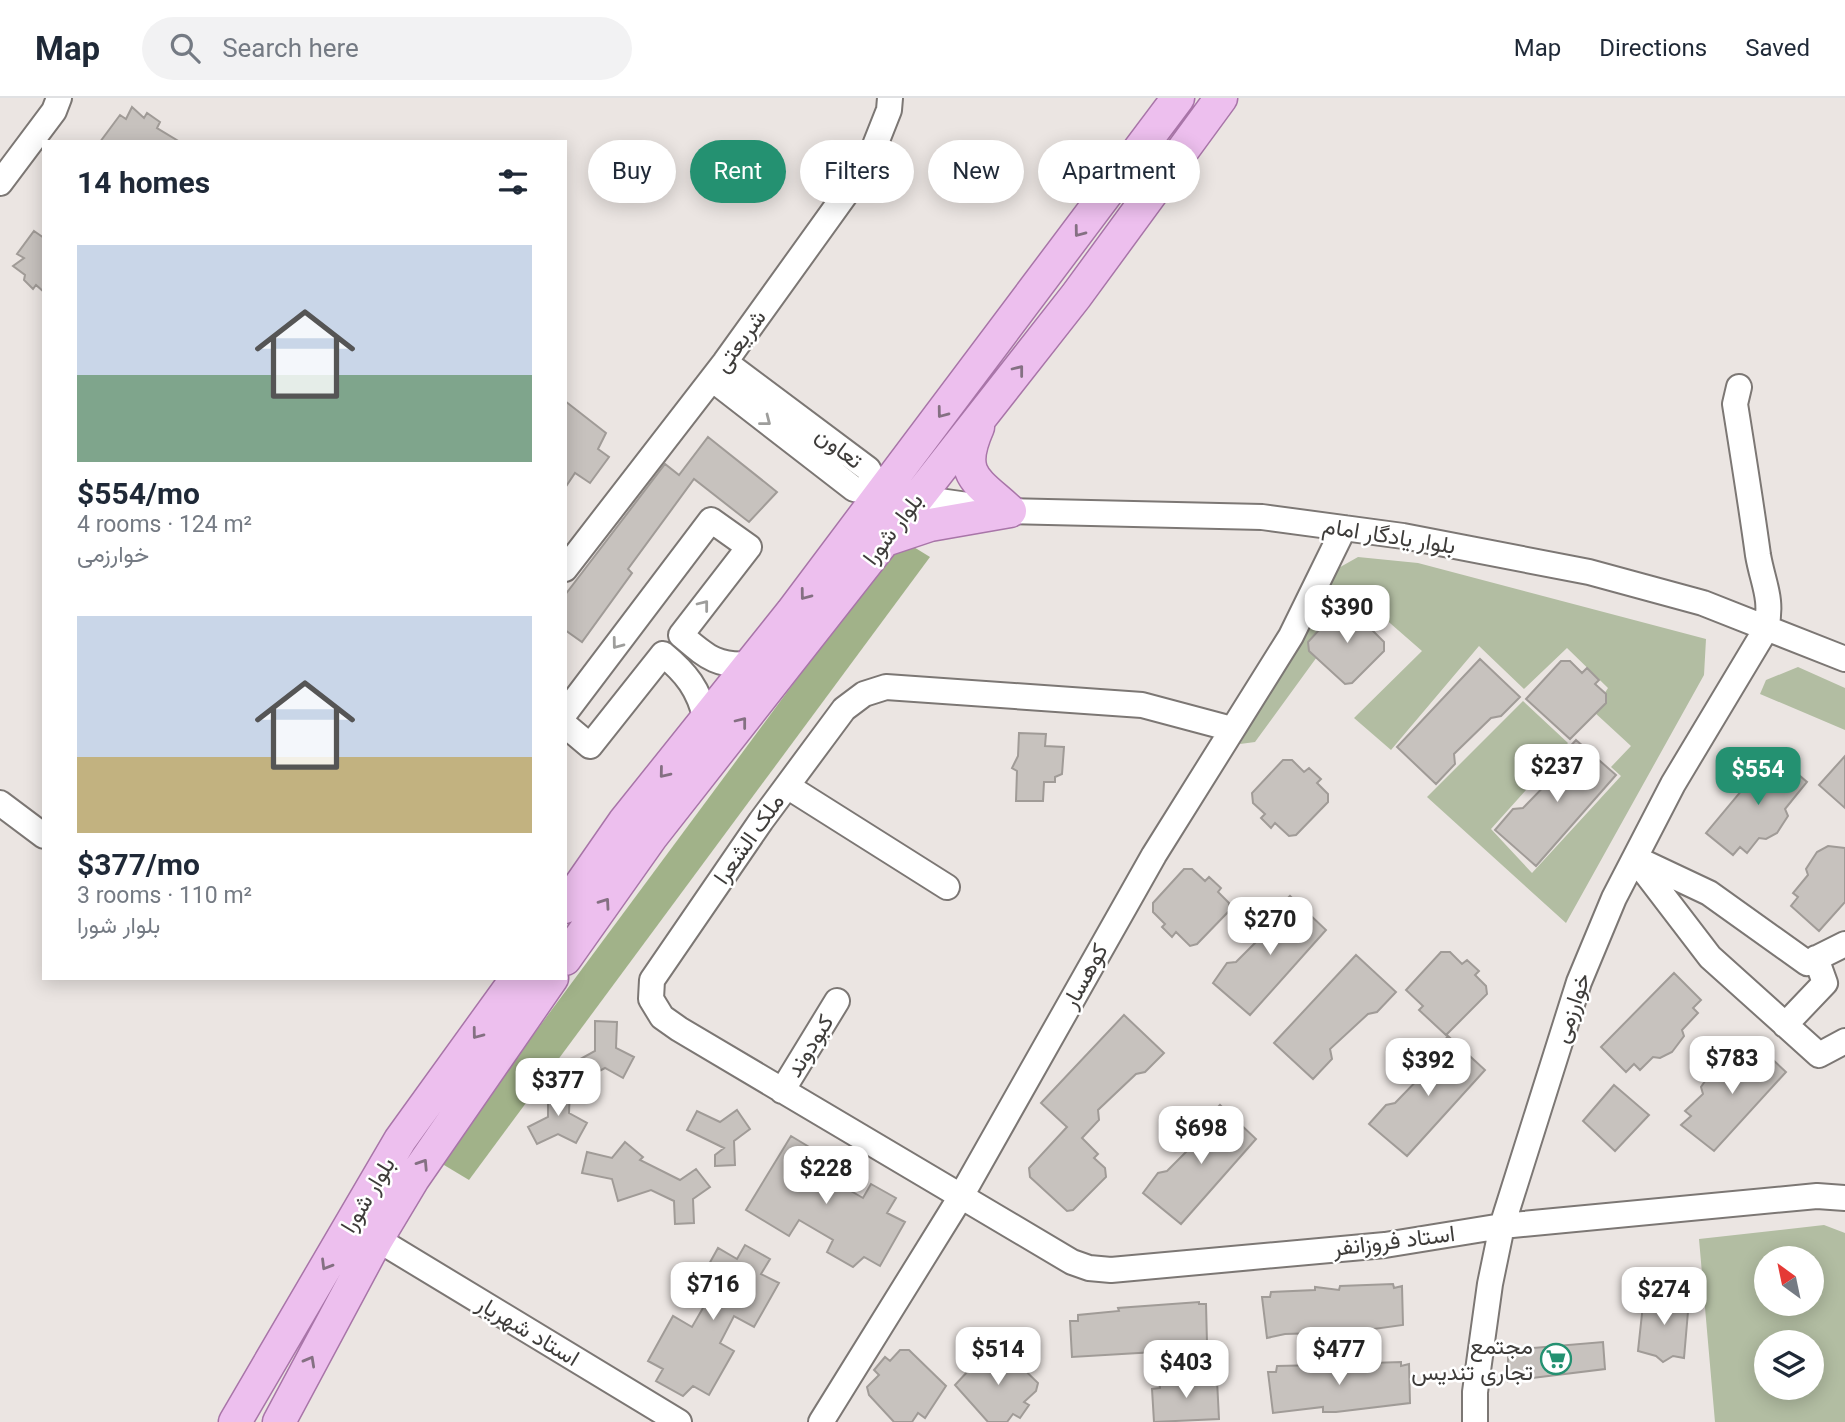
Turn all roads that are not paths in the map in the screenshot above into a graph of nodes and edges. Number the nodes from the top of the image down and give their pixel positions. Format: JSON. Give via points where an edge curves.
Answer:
{"nodes":[{"id":1,"x":59,"y":98,"type":"edge"},
{"id":2,"x":890,"y":98,"type":"edge"},
{"id":3,"x":1178,"y":98,"type":"edge"},
{"id":4,"x":1221,"y":98,"type":"edge"},
{"id":5,"x":0,"y":183,"type":"edge"},
{"id":6,"x":719,"y":371,"type":"junction"},
{"id":7,"x":1739,"y":387,"type":"dead end"},
{"id":8,"x":984,"y":414,"type":"junction"},
{"id":9,"x":881,"y":493,"type":"junction"},
{"id":10,"x":917,"y":499,"type":"junction"},
{"id":11,"x":1010,"y":511,"type":"junction"},
{"id":12,"x":1344,"y":528,"type":"junction"},
{"id":13,"x":885,"y":540,"type":"junction"},
{"id":14,"x":567,"y":566,"type":"edge"},
{"id":15,"x":1766,"y":629,"type":"junction"},
{"id":16,"x":681,"y":635,"type":"junction"},
{"id":17,"x":663,"y":654,"type":"junction"},
{"id":18,"x":1845,"y":659,"type":"edge"},
{"id":19,"x":751,"y":664,"type":"junction"},
{"id":20,"x":567,"y":710,"type":"edge"},
{"id":21,"x":706,"y":720,"type":"junction"},
{"id":22,"x":567,"y":727,"type":"edge"},
{"id":23,"x":1233,"y":729,"type":"junction"},
{"id":24,"x":787,"y":786,"type":"junction"},
{"id":25,"x":0,"y":803,"type":"edge"},
{"id":26,"x":42,"y":834,"type":"edge"},
{"id":27,"x":1635,"y":859,"type":"junction"},
{"id":28,"x":947,"y":887,"type":"dead end"},
{"id":29,"x":567,"y":904,"type":"edge"},
{"id":30,"x":1845,"y":944,"type":"edge"},
{"id":31,"x":567,"y":956,"type":"edge"},
{"id":32,"x":1816,"y":958,"type":"junction"},
{"id":33,"x":516,"y":980,"type":"edge"},
{"id":34,"x":551,"y":980,"type":"edge"},
{"id":35,"x":837,"y":1001,"type":"dead end"},
{"id":36,"x":1785,"y":1025,"type":"junction"},
{"id":37,"x":1845,"y":1041,"type":"edge"},
{"id":38,"x":782,"y":1091,"type":"junction"},
{"id":39,"x":960,"y":1198,"type":"junction"},
{"id":40,"x":1845,"y":1198,"type":"edge"},
{"id":41,"x":1502,"y":1226,"type":"junction"},
{"id":42,"x":377,"y":1238,"type":"junction"},
{"id":43,"x":235,"y":1422,"type":"edge"},
{"id":44,"x":278,"y":1422,"type":"edge"},
{"id":45,"x":679,"y":1422,"type":"edge"},
{"id":46,"x":821,"y":1422,"type":"edge"},
{"id":47,"x":1475,"y":1422,"type":"edge"}],
"edges":[{"from":1,"to":5,"type":"street"},
{"from":2,"to":6,"type":"street","name":"شریعتی","via":[[868,163]]},
{"from":3,"to":9,"type":"main road","name":"بلوار شورا","one_way":true},
{"from":8,"to":4,"type":"main road","name":"بلوار شورا","one_way":true},
{"from":6,"to":9,"type":"street","name":"تعاون","via":[[868,469]]},
{"from":6,"to":14,"type":"street","name":"شریعتی"},
{"from":7,"to":15,"type":"street","via":[[1735,404],[1760,570],[1769,597]]},
{"from":8,"to":10,"type":"main road","name":"بلوار شورا"},
{"from":8,"to":11,"type":"main road","via":[[969,447],[970,467],[974,479]]},
{"from":9,"to":10,"type":"street","name":"بلوار یادگار امام"},
{"from":9,"to":19,"type":"main road","name":"بلوار شورا","one_way":true},
{"from":10,"to":11,"type":"street","name":"بلوار یادگار امام"},
{"from":10,"to":13,"type":"main road","name":"بلوار شورا"},
{"from":11,"to":12,"type":"street","name":"بلوار یادگار امام","via":[[1262,517]]},
{"from":11,"to":13,"type":"main road","via":[[930,525]]},
{"from":12,"to":15,"type":"street","name":"بلوار یادگار امام","via":[[1589,572],[1703,603]]},
{"from":12,"to":23,"type":"street","name":"کوهسار","via":[[1291,636]]},
{"from":31,"to":13,"type":"main road","name":"بلوار شورا","one_way":true,"via":[[652,836]]},
{"from":15,"to":18,"type":"street","name":"بلوار یادگار امام"},
{"from":15,"to":27,"type":"street","name":"خوارزمی","via":[[1689,754]]},
{"from":16,"to":17,"type":"street"},
{"from":16,"to":19,"type":"street","via":[[709,659],[730,666]]},
{"from":16,"to":20,"type":"street","one_way":true,"via":[[749,547],[711,520]]},
{"from":17,"to":21,"type":"street","via":[[684,672],[703,704]]},
{"from":17,"to":22,"type":"street","via":[[590,746]]},
{"from":19,"to":21,"type":"main road","name":"بلوار شورا"},
{"from":21,"to":29,"type":"main road","name":"بلوار شورا","one_way":true,"via":[[624,822]]},
{"from":23,"to":24,"type":"street","name":"ملک الشعرا","via":[[1142,705],[886,687],[864,694],[844,709]]},
{"from":23,"to":39,"type":"street","name":"کوهسار","via":[[1154,855]]},
{"from":24,"to":28,"type":"street"},
{"from":24,"to":38,"type":"street","name":"ملک الشعرا","via":[[652,980],[650,999],[679,1029]]},
{"from":25,"to":26,"type":"street"},
{"from":27,"to":32,"type":"street","via":[[1709,893],[1807,963]]},
{"from":27,"to":36,"type":"street","via":[[1710,957]]},
{"from":27,"to":41,"type":"street","name":"خوارزمی","via":[[1579,982]]},
{"from":30,"to":32,"type":"street"},
{"from":32,"to":36,"type":"street","via":[[1825,983]]},
{"from":33,"to":43,"type":"main road","name":"بلوار شورا","one_way":true,"via":[[400,1140]]},
{"from":42,"to":34,"type":"main road","name":"بلوار شورا","one_way":true,"via":[[448,1124]]},
{"from":35,"to":38,"type":"street","name":"کبودوند"},
{"from":36,"to":37,"type":"street","via":[[1819,1055]]},
{"from":38,"to":39,"type":"street","name":"ملک الشعرا"},
{"from":39,"to":41,"type":"street","name":"استاد فروزانفر","via":[[1072,1262],[1111,1270],[1385,1245]]},
{"from":39,"to":46,"type":"street","name":"کوهسار"},
{"from":40,"to":41,"type":"street","name":"استاد فروزانفر","via":[[1817,1196]]},
{"from":41,"to":47,"type":"street","name":"خوارزمی","via":[[1475,1392]]},
{"from":44,"to":42,"type":"main road","name":"بلوار شورا","one_way":true},
{"from":42,"to":45,"type":"street","name":"استاد شهریار"}]}
